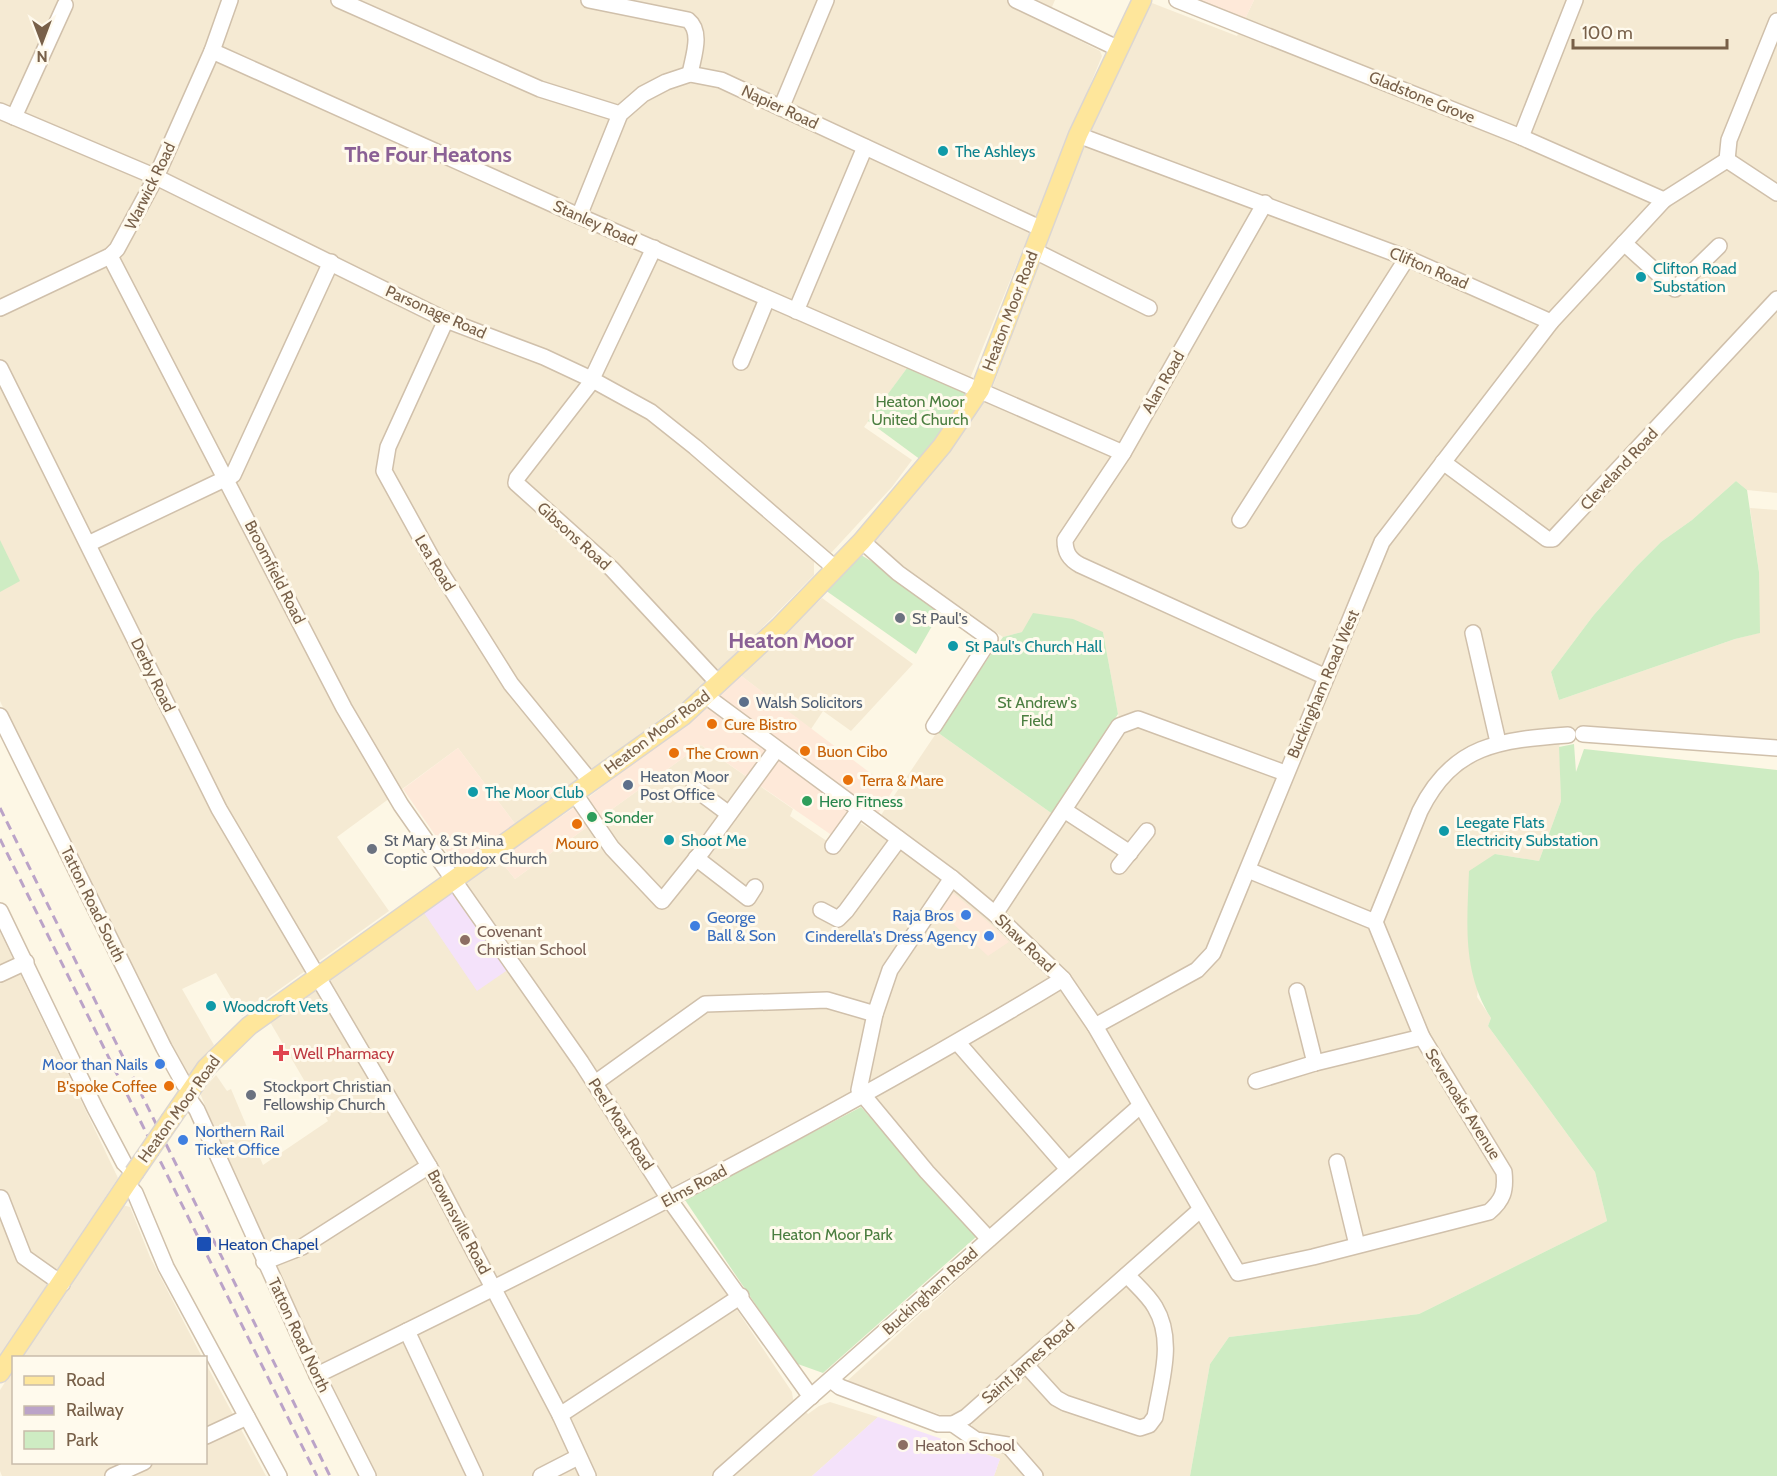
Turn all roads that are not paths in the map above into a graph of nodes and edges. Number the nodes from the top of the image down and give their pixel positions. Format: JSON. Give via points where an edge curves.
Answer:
{"nodes":[{"id":1,"x":230,"y":0,"type":"edge"},
{"id":2,"x":339,"y":0,"type":"edge"},
{"id":3,"x":590,"y":0,"type":"edge"},
{"id":4,"x":826,"y":0,"type":"edge"},
{"id":5,"x":1016,"y":0,"type":"edge"},
{"id":6,"x":1142,"y":0,"type":"edge"},
{"id":7,"x":1177,"y":0,"type":"edge"},
{"id":8,"x":1575,"y":0,"type":"edge"},
{"id":9,"x":65,"y":5,"type":"dead end"},
{"id":10,"x":1776,"y":27,"type":"edge"},
{"id":11,"x":1119,"y":49,"type":"junction"},
{"id":12,"x":212,"y":51,"type":"junction"},
{"id":13,"x":690,"y":74,"type":"junction"},
{"id":14,"x":781,"y":108,"type":"junction"},
{"id":15,"x":7,"y":114,"type":"edge"},
{"id":16,"x":620,"y":114,"type":"junction"},
{"id":17,"x":1078,"y":135,"type":"junction"},
{"id":18,"x":1521,"y":137,"type":"junction"},
{"id":19,"x":866,"y":147,"type":"junction"},
{"id":20,"x":1727,"y":160,"type":"junction"},
{"id":21,"x":156,"y":177,"type":"junction"},
{"id":22,"x":1777,"y":193,"type":"edge"},
{"id":23,"x":1664,"y":200,"type":"junction"},
{"id":24,"x":1265,"y":203,"type":"junction"},
{"id":25,"x":579,"y":216,"type":"junction"},
{"id":26,"x":1042,"y":229,"type":"junction"},
{"id":27,"x":1624,"y":243,"type":"junction"},
{"id":28,"x":1719,"y":246,"type":"dead end"},
{"id":29,"x":654,"y":248,"type":"junction"},
{"id":30,"x":1033,"y":250,"type":"junction"},
{"id":31,"x":110,"y":256,"type":"junction"},
{"id":32,"x":1407,"y":258,"type":"junction"},
{"id":33,"x":331,"y":262,"type":"junction"},
{"id":34,"x":767,"y":299,"type":"junction"},
{"id":35,"x":1777,"y":299,"type":"edge"},
{"id":36,"x":0,"y":308,"type":"edge"},
{"id":37,"x":1149,"y":308,"type":"dead end"},
{"id":38,"x":796,"y":311,"type":"junction"},
{"id":39,"x":446,"y":320,"type":"junction"},
{"id":40,"x":1551,"y":322,"type":"junction"},
{"id":41,"x":741,"y":362,"type":"dead end"},
{"id":42,"x":0,"y":368,"type":"edge"},
{"id":43,"x":591,"y":379,"type":"junction"},
{"id":44,"x":980,"y":390,"type":"junction"},
{"id":45,"x":1123,"y":453,"type":"junction"},
{"id":46,"x":1443,"y":462,"type":"junction"},
{"id":47,"x":226,"y":478,"type":"junction"},
{"id":48,"x":1240,"y":520,"type":"dead end"},
{"id":49,"x":862,"y":541,"type":"junction"},
{"id":50,"x":88,"y":544,"type":"junction"},
{"id":51,"x":836,"y":569,"type":"junction"},
{"id":52,"x":1473,"y":633,"type":"dead end"},
{"id":53,"x":1326,"y":676,"type":"junction"},
{"id":54,"x":712,"y":690,"type":"junction"},
{"id":55,"x":0,"y":716,"type":"edge"},
{"id":56,"x":934,"y":726,"type":"dead end"},
{"id":57,"x":1498,"y":742,"type":"junction"},
{"id":58,"x":1777,"y":748,"type":"edge"},
{"id":59,"x":776,"y":750,"type":"junction"},
{"id":60,"x":1285,"y":773,"type":"junction"},
{"id":61,"x":591,"y":782,"type":"junction"},
{"id":62,"x":694,"y":788,"type":"dead end"},
{"id":63,"x":575,"y":794,"type":"junction"},
{"id":64,"x":859,"y":810,"type":"junction"},
{"id":65,"x":1064,"y":810,"type":"junction"},
{"id":66,"x":729,"y":814,"type":"junction"},
{"id":67,"x":1147,"y":831,"type":"dead end"},
{"id":68,"x":899,"y":839,"type":"junction"},
{"id":69,"x":833,"y":846,"type":"dead end"},
{"id":70,"x":1130,"y":853,"type":"junction"},
{"id":71,"x":696,"y":858,"type":"junction"},
{"id":72,"x":1119,"y":866,"type":"dead end"},
{"id":73,"x":1248,"y":870,"type":"junction"},
{"id":74,"x":952,"y":878,"type":"junction"},
{"id":75,"x":454,"y":879,"type":"junction"},
{"id":76,"x":755,"y":887,"type":"dead end"},
{"id":77,"x":821,"y":910,"type":"dead end"},
{"id":78,"x":0,"y":911,"type":"edge"},
{"id":79,"x":995,"y":914,"type":"junction"},
{"id":80,"x":1375,"y":922,"type":"junction"},
{"id":81,"x":26,"y":962,"type":"junction"},
{"id":82,"x":0,"y":974,"type":"edge"},
{"id":83,"x":318,"y":974,"type":"junction"},
{"id":84,"x":1063,"y":979,"type":"junction"},
{"id":85,"x":1297,"y":991,"type":"dead end"},
{"id":86,"x":876,"y":1014,"type":"junction"},
{"id":87,"x":1095,"y":1026,"type":"junction"},
{"id":88,"x":1422,"y":1037,"type":"junction"},
{"id":89,"x":957,"y":1043,"type":"junction"},
{"id":90,"x":1315,"y":1063,"type":"junction"},
{"id":91,"x":1256,"y":1081,"type":"dead end"},
{"id":92,"x":595,"y":1083,"type":"junction"},
{"id":93,"x":189,"y":1093,"type":"junction"},
{"id":94,"x":861,"y":1096,"type":"junction"},
{"id":95,"x":1140,"y":1106,"type":"junction"},
{"id":96,"x":1337,"y":1162,"type":"dead end"},
{"id":97,"x":429,"y":1166,"type":"junction"},
{"id":98,"x":1068,"y":1169,"type":"junction"},
{"id":99,"x":130,"y":1179,"type":"junction"},
{"id":100,"x":1,"y":1198,"type":"edge"},
{"id":101,"x":669,"y":1199,"type":"junction"},
{"id":102,"x":1200,"y":1210,"type":"junction"},
{"id":103,"x":989,"y":1239,"type":"junction"},
{"id":104,"x":1358,"y":1245,"type":"junction"},
{"id":105,"x":264,"y":1262,"type":"junction"},
{"id":106,"x":1247,"y":1273,"type":"joint"},
{"id":107,"x":1127,"y":1275,"type":"junction"},
{"id":108,"x":62,"y":1284,"type":"junction"},
{"id":109,"x":495,"y":1288,"type":"junction"},
{"id":110,"x":741,"y":1296,"type":"junction"},
{"id":111,"x":407,"y":1331,"type":"junction"},
{"id":112,"x":1026,"y":1365,"type":"junction"},
{"id":113,"x":0,"y":1373,"type":"edge"},
{"id":114,"x":317,"y":1375,"type":"junction"},
{"id":115,"x":831,"y":1380,"type":"junction"},
{"id":116,"x":811,"y":1396,"type":"junction"},
{"id":117,"x":560,"y":1415,"type":"junction"},
{"id":118,"x":247,"y":1417,"type":"junction"},
{"id":119,"x":953,"y":1424,"type":"junction"},
{"id":120,"x":207,"y":1436,"type":"edge"},
{"id":121,"x":578,"y":1457,"type":"junction"},
{"id":122,"x":140,"y":1464,"type":"edge"},
{"id":123,"x":113,"y":1476,"type":"edge"},
{"id":124,"x":279,"y":1476,"type":"edge"},
{"id":125,"x":368,"y":1476,"type":"edge"},
{"id":126,"x":475,"y":1476,"type":"edge"},
{"id":127,"x":541,"y":1476,"type":"edge"},
{"id":128,"x":588,"y":1476,"type":"edge"},
{"id":129,"x":721,"y":1476,"type":"edge"},
{"id":130,"x":1035,"y":1476,"type":"edge"}],
"edges":[{"from":1,"to":12,"type":"street","name":"Warwick Road"},
{"from":2,"to":16,"type":"street","via":[[540,89]]},
{"from":3,"to":13,"type":"street","via":[[698,23]]},
{"from":4,"to":14,"type":"street"},
{"from":5,"to":11,"type":"street"},
{"from":6,"to":11,"type":"main road","name":"Heaton Moor Road"},
{"from":7,"to":18,"type":"street","name":"Gladstone Grove"},
{"from":8,"to":18,"type":"street"},
{"from":9,"to":15,"type":"street"},
{"from":10,"to":20,"type":"street","via":[[1729,140]]},
{"from":11,"to":17,"type":"main road","name":"Heaton Moor Road"},
{"from":12,"to":21,"type":"street","name":"Warwick Road"},
{"from":12,"to":25,"type":"street","name":"Stanley Road"},
{"from":13,"to":14,"type":"street","name":"Napier Road","via":[[721,80]]},
{"from":13,"to":16,"type":"street","via":[[643,94]]},
{"from":14,"to":19,"type":"street","name":"Napier Road"},
{"from":15,"to":21,"type":"street","name":"Parsonage Road"},
{"from":16,"to":25,"type":"street"},
{"from":17,"to":24,"type":"street","name":"Clifton Road"},
{"from":17,"to":26,"type":"main road","name":"Heaton Moor Road"},
{"from":18,"to":23,"type":"street","name":"Gladstone Grove"},
{"from":19,"to":26,"type":"street","name":"Napier Road"},
{"from":19,"to":38,"type":"street"},
{"from":20,"to":22,"type":"street"},
{"from":20,"to":23,"type":"street"},
{"from":21,"to":31,"type":"street","name":"Warwick Road","via":[[124,239]]},
{"from":21,"to":33,"type":"street","name":"Parsonage Road"},
{"from":23,"to":27,"type":"street"},
{"from":24,"to":32,"type":"street","name":"Clifton Road"},
{"from":24,"to":45,"type":"street","name":"Alan Road"},
{"from":25,"to":29,"type":"street","name":"Stanley Road"},
{"from":26,"to":30,"type":"main road","name":"Heaton Moor Road"},
{"from":27,"to":28,"type":"street","via":[[1675,289]]},
{"from":27,"to":40,"type":"street"},
{"from":29,"to":34,"type":"street","name":"Stanley Road"},
{"from":29,"to":43,"type":"street"},
{"from":30,"to":37,"type":"street"},
{"from":30,"to":44,"type":"main road","name":"Heaton Moor Road"},
{"from":31,"to":36,"type":"street","name":"Warwick Road"},
{"from":31,"to":47,"type":"street","name":"Broomfield Road"},
{"from":32,"to":40,"type":"street","name":"Clifton Road"},
{"from":32,"to":48,"type":"street"},
{"from":33,"to":39,"type":"street","name":"Parsonage Road"},
{"from":33,"to":47,"type":"street","via":[[233,475]]},
{"from":34,"to":38,"type":"street","name":"Stanley Road"},
{"from":34,"to":41,"type":"street"},
{"from":35,"to":46,"type":"street","name":"Cleveland Road","via":[[1553,538],[1547,539]]},
{"from":38,"to":44,"type":"street","name":"Stanley Road"},
{"from":39,"to":43,"type":"street","name":"Parsonage Road"},
{"from":39,"to":61,"type":"street","name":"Lea Road","via":[[388,447],[384,471],[433,560],[511,684]]},
{"from":40,"to":46,"type":"street","name":"Buckingham Road West"},
{"from":42,"to":50,"type":"street","name":"Derby Road"},
{"from":43,"to":51,"type":"street","name":"Parsonage Road","via":[[651,412]]},
{"from":43,"to":54,"type":"street","name":"Gibsons Road","via":[[516,483],[612,568]]},
{"from":44,"to":45,"type":"street","name":"Stanley Road"},
{"from":44,"to":49,"type":"main road","name":"Heaton Moor Road","via":[[942,446]]},
{"from":45,"to":53,"type":"street","name":"Alan Road","via":[[1065,540],[1071,560]]},
{"from":46,"to":53,"type":"street","name":"Buckingham Road West","via":[[1382,542]]},
{"from":47,"to":50,"type":"street"},
{"from":47,"to":75,"type":"street","name":"Broomfield Road","via":[[344,708],[401,806]]},
{"from":49,"to":51,"type":"main road","name":"Heaton Moor Road"},
{"from":49,"to":56,"type":"street","via":[[897,573],[990,639]]},
{"from":50,"to":83,"type":"street","name":"Derby Road","via":[[219,809]]},
{"from":51,"to":54,"type":"main road","name":"Heaton Moor Road"},
{"from":52,"to":57,"type":"street"},
{"from":53,"to":60,"type":"street","name":"Buckingham Road West"},
{"from":54,"to":59,"type":"street","name":"Shaw Road"},
{"from":54,"to":61,"type":"main road","name":"Heaton Moor Road"},
{"from":55,"to":93,"type":"street","name":"Tatton Road South"},
{"from":57,"to":58,"type":"street","via":[[1576,734]]},
{"from":57,"to":80,"type":"street","via":[[1462,759],[1432,788]]},
{"from":59,"to":64,"type":"street","name":"Shaw Road"},
{"from":59,"to":66,"type":"street"},
{"from":60,"to":65,"type":"street","via":[[1138,719],[1119,726]]},
{"from":60,"to":73,"type":"street","name":"Buckingham Road West"},
{"from":61,"to":63,"type":"main road","name":"Heaton Moor Road"},
{"from":62,"to":66,"type":"street"},
{"from":63,"to":71,"type":"street","via":[[612,848],[662,901]]},
{"from":63,"to":75,"type":"main road","name":"Heaton Moor Road"},
{"from":64,"to":68,"type":"street","name":"Shaw Road"},
{"from":64,"to":69,"type":"street"},
{"from":65,"to":70,"type":"street"},
{"from":65,"to":79,"type":"street"},
{"from":66,"to":71,"type":"street"},
{"from":67,"to":70,"type":"street"},
{"from":68,"to":74,"type":"street","name":"Shaw Road"},
{"from":68,"to":77,"type":"street","via":[[838,919]]},
{"from":70,"to":72,"type":"street"},
{"from":71,"to":76,"type":"street","via":[[748,898]]},
{"from":73,"to":80,"type":"street"},
{"from":73,"to":87,"type":"street","name":"Buckingham Road West","via":[[1213,953],[1197,970]]},
{"from":74,"to":79,"type":"street","name":"Shaw Road"},
{"from":74,"to":86,"type":"street","via":[[890,970]]},
{"from":75,"to":83,"type":"main road","name":"Heaton Moor Road"},
{"from":75,"to":92,"type":"street","name":"Peel Moat Road"},
{"from":78,"to":81,"type":"street"},
{"from":79,"to":84,"type":"street","name":"Shaw Road"},
{"from":80,"to":88,"type":"street","name":"Sevenoaks Avenue"},
{"from":81,"to":82,"type":"street"},
{"from":81,"to":99,"type":"street"},
{"from":83,"to":93,"type":"main road","name":"Heaton Moor Road","via":[[230,1043]]},
{"from":83,"to":97,"type":"street","name":"Brownsville Road"},
{"from":84,"to":87,"type":"street","name":"Shaw Road"},
{"from":84,"to":89,"type":"street","name":"Elms Road"},
{"from":85,"to":90,"type":"street"},
{"from":86,"to":92,"type":"street","via":[[827,1000],[705,1004]]},
{"from":86,"to":94,"type":"street","via":[[860,1078]]},
{"from":87,"to":95,"type":"street","name":"Shaw Road"},
{"from":88,"to":90,"type":"street"},
{"from":88,"to":104,"type":"street","name":"Sevenoaks Avenue","via":[[1495,1154],[1504,1172],[1506,1189],[1500,1203],[1489,1212]]},
{"from":89,"to":94,"type":"street","name":"Elms Road"},
{"from":89,"to":98,"type":"street"},
{"from":90,"to":91,"type":"street"},
{"from":92,"to":101,"type":"street","name":"Peel Moat Road"},
{"from":93,"to":99,"type":"main road","name":"Heaton Moor Road","bridge":true},
{"from":93,"to":105,"type":"street","name":"Tatton Road North"},
{"from":94,"to":101,"type":"street","name":"Elms Road"},
{"from":94,"to":103,"type":"street"},
{"from":95,"to":98,"type":"street","name":"Buckingham Road"},
{"from":95,"to":102,"type":"street","name":"Shaw Road"},
{"from":96,"to":104,"type":"street"},
{"from":97,"to":105,"type":"street","via":[[302,1247]]},
{"from":97,"to":109,"type":"street","name":"Brownsville Road"},
{"from":98,"to":103,"type":"street","name":"Buckingham Road"},
{"from":99,"to":108,"type":"main road","name":"Heaton Moor Road"},
{"from":99,"to":118,"type":"street","via":[[166,1267]]},
{"from":100,"to":108,"type":"street","via":[[24,1257]]},
{"from":101,"to":109,"type":"street","name":"Elms Road"},
{"from":101,"to":110,"type":"street","name":"Peel Moat Road"},
{"from":102,"to":106,"type":"street","name":"Shaw Road","via":[[1232,1266],[1238,1273]]},
{"from":102,"to":107,"type":"street","name":"Saint James Road"},
{"from":103,"to":115,"type":"street","name":"Buckingham Road"},
{"from":104,"to":106,"type":"street","name":"Sevenoaks Avenue"},
{"from":105,"to":114,"type":"street","name":"Tatton Road North"},
{"from":107,"to":112,"type":"street","name":"Saint James Road"},
{"from":107,"to":112,"type":"street","via":[[1155,1306],[1164,1330],[1167,1351],[1155,1417],[1149,1425],[1140,1428],[1065,1403]]},
{"from":108,"to":113,"type":"main road","name":"Heaton Moor Road"},
{"from":109,"to":111,"type":"street","name":"Elms Road"},
{"from":109,"to":117,"type":"street","name":"Brownsville Road"},
{"from":110,"to":116,"type":"street","name":"Peel Moat Road"},
{"from":110,"to":117,"type":"street"},
{"from":111,"to":114,"type":"street","name":"Elms Road"},
{"from":111,"to":126,"type":"street"},
{"from":112,"to":119,"type":"street","name":"Saint James Road"},
{"from":114,"to":125,"type":"street","name":"Tatton Road North"},
{"from":115,"to":116,"type":"street","name":"Buckingham Road"},
{"from":115,"to":119,"type":"street","via":[[840,1387],[938,1424]]},
{"from":116,"to":129,"type":"street","name":"Buckingham Road"},
{"from":117,"to":121,"type":"street","name":"Brownsville Road"},
{"from":118,"to":120,"type":"street"},
{"from":118,"to":124,"type":"street"},
{"from":119,"to":130,"type":"street","via":[[976,1440],[1008,1445]]},
{"from":121,"to":127,"type":"street"},
{"from":121,"to":128,"type":"street","name":"Brownsville Road"},
{"from":122,"to":123,"type":"street"}]}
